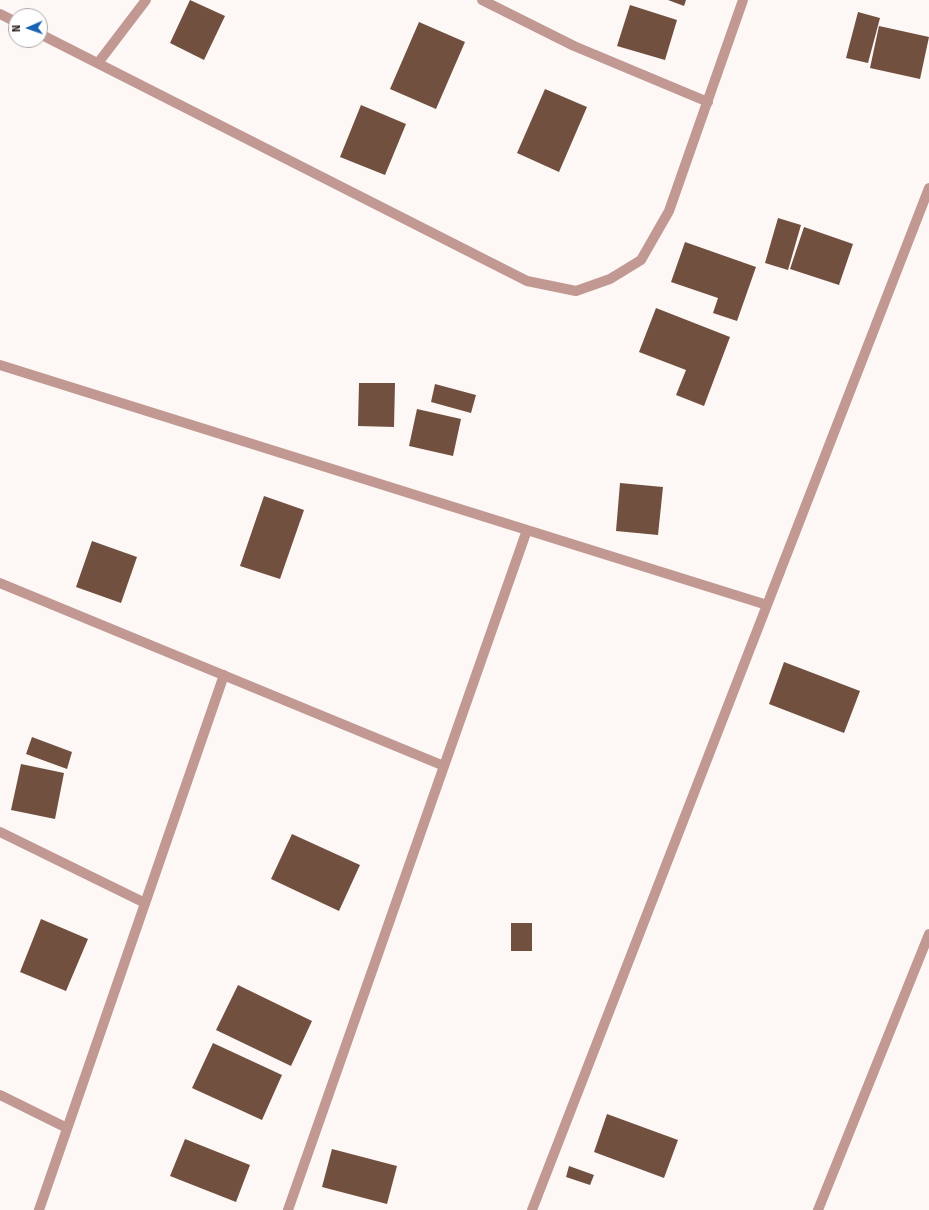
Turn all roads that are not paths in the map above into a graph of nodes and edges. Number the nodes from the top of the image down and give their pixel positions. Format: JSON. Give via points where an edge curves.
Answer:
{"nodes":[{"id":1,"x":146,"y":0,"type":"edge"},
{"id":2,"x":482,"y":0,"type":"edge"},
{"id":3,"x":743,"y":0,"type":"edge"},
{"id":4,"x":48,"y":38,"type":"edge"},
{"id":5,"x":98,"y":63,"type":"junction"},
{"id":6,"x":708,"y":102,"type":"junction"},
{"id":7,"x":929,"y":188,"type":"edge"},
{"id":8,"x":0,"y":365,"type":"edge"},
{"id":9,"x":527,"y":530,"type":"junction"},
{"id":10,"x":0,"y":583,"type":"edge"},
{"id":11,"x":767,"y":605,"type":"junction"},
{"id":12,"x":224,"y":675,"type":"junction"},
{"id":13,"x":444,"y":766,"type":"junction"},
{"id":14,"x":0,"y":832,"type":"edge"},
{"id":15,"x":145,"y":903,"type":"junction"},
{"id":16,"x":929,"y":934,"type":"edge"},
{"id":17,"x":0,"y":1095,"type":"edge"},
{"id":18,"x":67,"y":1128,"type":"junction"},
{"id":19,"x":39,"y":1210,"type":"edge"},
{"id":20,"x":288,"y":1210,"type":"edge"},
{"id":21,"x":532,"y":1210,"type":"edge"},
{"id":22,"x":818,"y":1210,"type":"edge"}],
"edges":[{"from":1,"to":5,"type":"street"},
{"from":2,"to":6,"type":"street","via":[[574,46]]},
{"from":3,"to":6,"type":"street"},
{"from":4,"to":5,"type":"street"},
{"from":5,"to":6,"type":"street","via":[[527,281],[576,291],[610,279],[641,260],[669,211]]},
{"from":7,"to":11,"type":"street"},
{"from":8,"to":9,"type":"street"},
{"from":9,"to":11,"type":"street"},
{"from":9,"to":13,"type":"street"},
{"from":10,"to":12,"type":"street"},
{"from":11,"to":21,"type":"street"},
{"from":12,"to":13,"type":"street"},
{"from":12,"to":15,"type":"street"},
{"from":13,"to":20,"type":"street"},
{"from":14,"to":15,"type":"street"},
{"from":15,"to":18,"type":"street"},
{"from":16,"to":22,"type":"street"},
{"from":17,"to":18,"type":"street"},
{"from":18,"to":19,"type":"street"}]}
